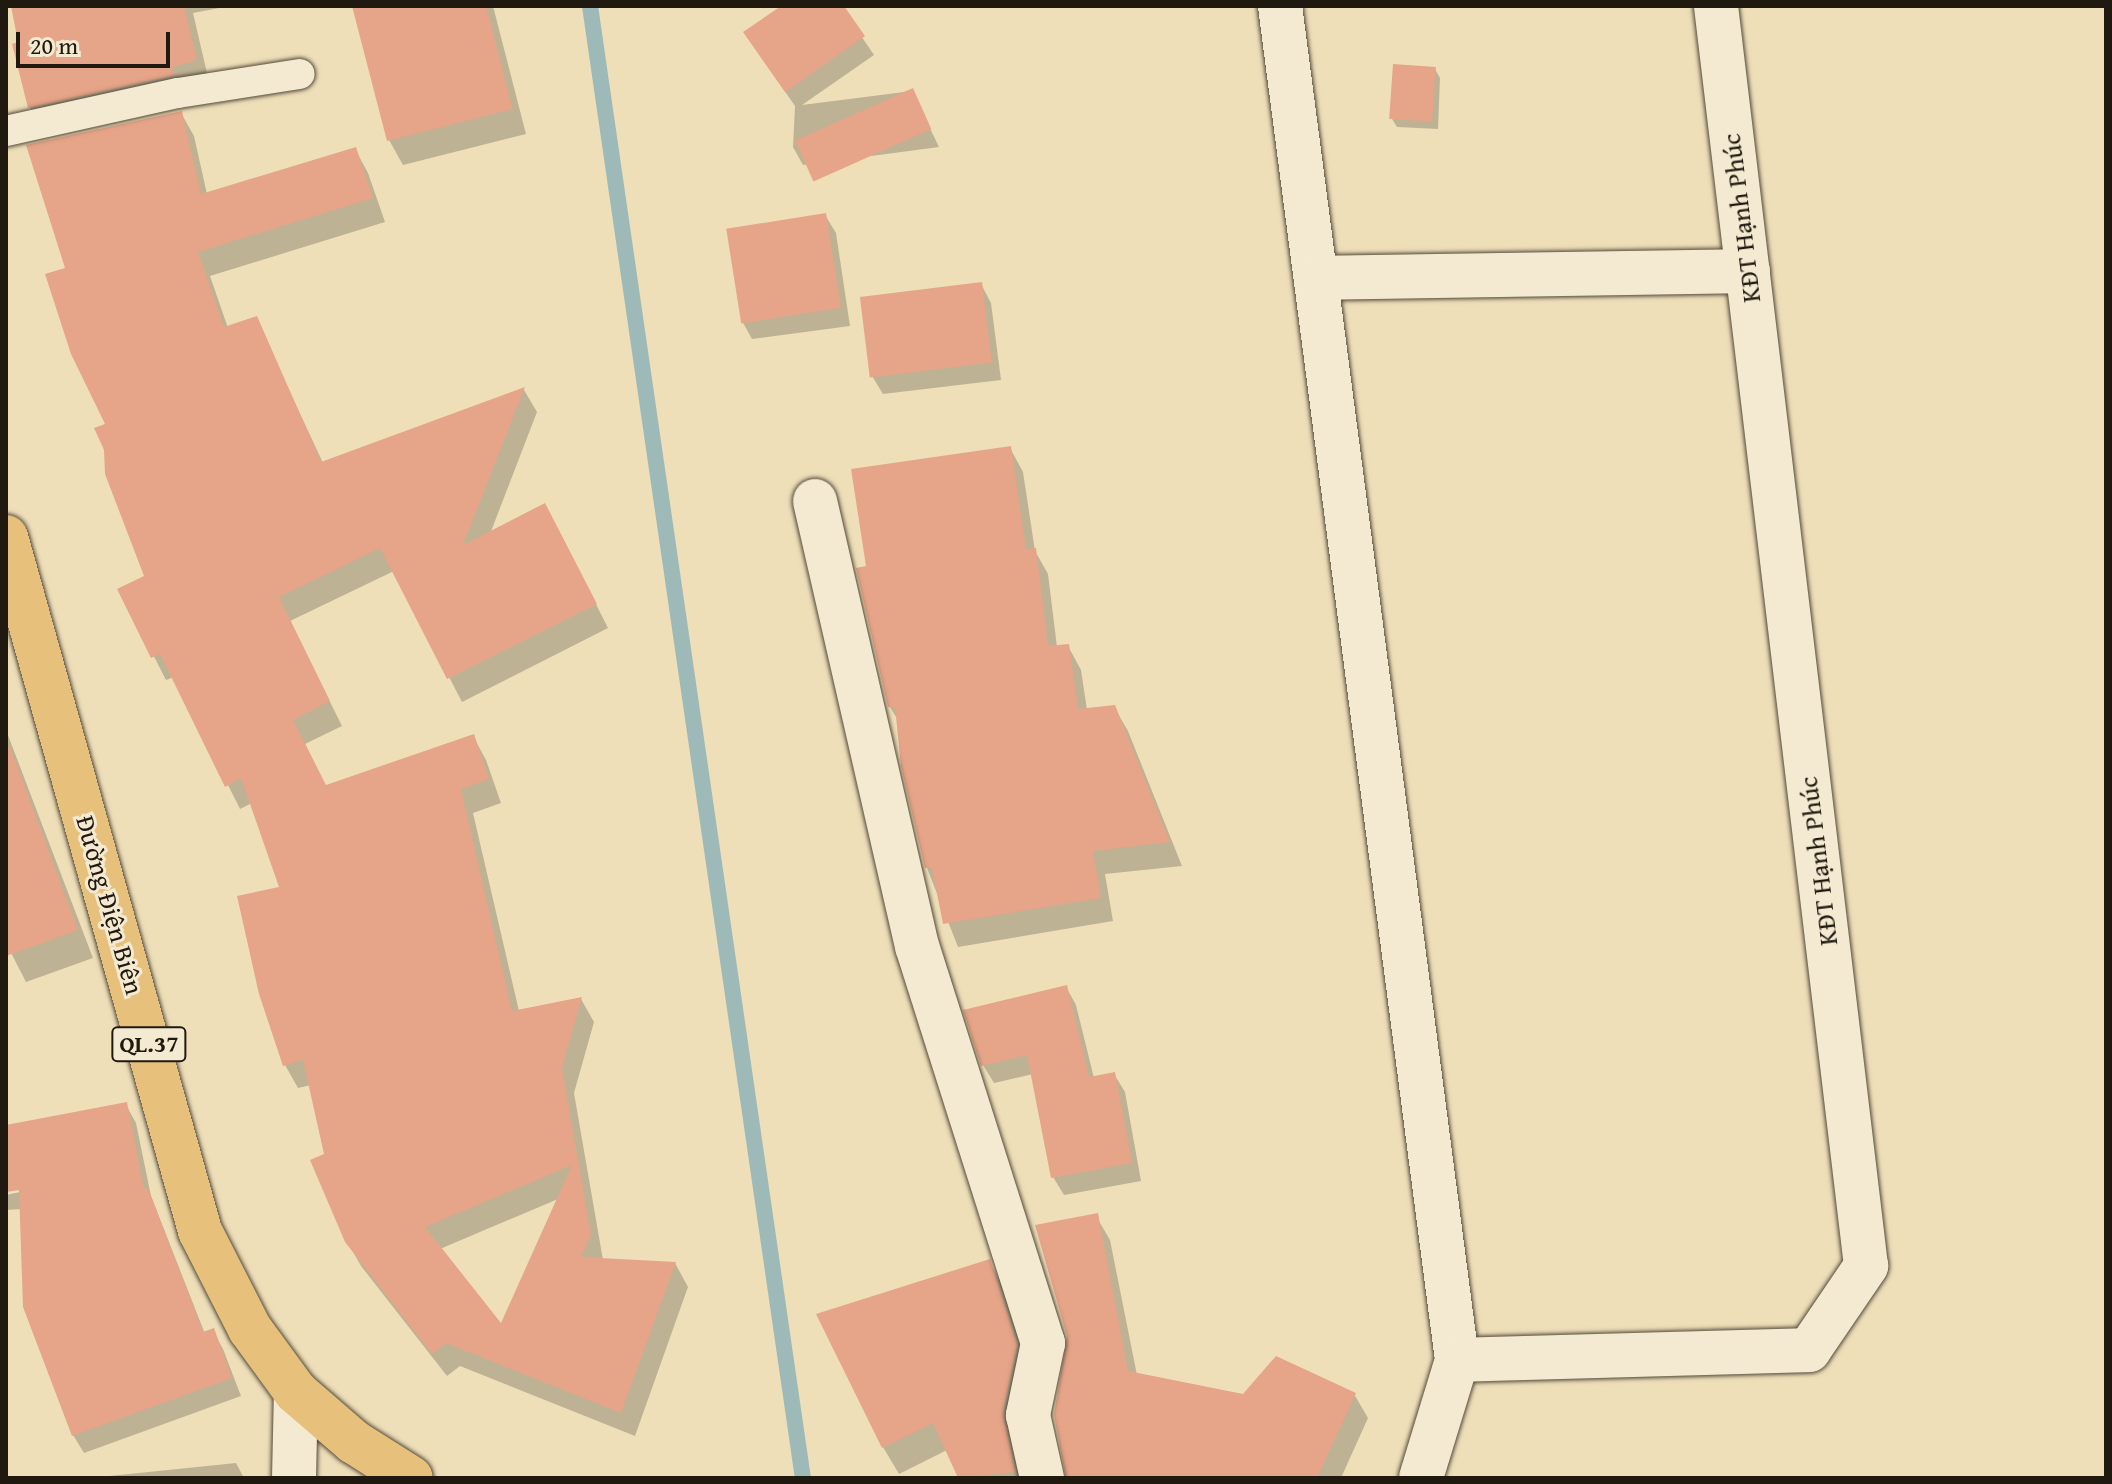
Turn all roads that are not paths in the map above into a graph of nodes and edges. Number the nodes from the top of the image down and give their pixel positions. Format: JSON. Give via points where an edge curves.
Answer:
{"nodes":[{"id":1,"x":1280,"y":6,"type":"edge"},
{"id":2,"x":1716,"y":6,"type":"edge"},
{"id":3,"x":300,"y":74,"type":"dead end"},
{"id":4,"x":6,"y":131,"type":"edge"},
{"id":5,"x":1748,"y":271,"type":"junction"},
{"id":6,"x":1316,"y":278,"type":"junction"},
{"id":7,"x":815,"y":501,"type":"dead end"},
{"id":8,"x":6,"y":537,"type":"edge"},
{"id":9,"x":1457,"y":1360,"type":"junction"},
{"id":10,"x":296,"y":1392,"type":"junction"},
{"id":11,"x":294,"y":1478,"type":"edge"},
{"id":12,"x":411,"y":1478,"type":"edge"},
{"id":13,"x":1042,"y":1478,"type":"edge"},
{"id":14,"x":1421,"y":1478,"type":"edge"}],
"edges":[{"from":1,"to":6,"type":"street"},
{"from":2,"to":5,"type":"street","name":"KĐT Hạnh Phúc"},
{"from":3,"to":4,"type":"lane","via":[[178,93]]},
{"from":5,"to":6,"type":"street"},
{"from":5,"to":9,"type":"street","name":"KĐT Hạnh Phúc","via":[[1866,1266],[1809,1350]]},
{"from":6,"to":9,"type":"street"},
{"from":7,"to":13,"type":"street","via":[[917,946],[1043,1343],[1028,1415]]},
{"from":8,"to":10,"type":"main road","name":"Đường Điện Biên","number":"QL.37","via":[[200,1231],[250,1329]]},
{"from":9,"to":14,"type":"street"},
{"from":10,"to":11,"type":"street"},
{"from":10,"to":12,"type":"main road","name":"Đường Điện Biên","number":"QL.37","via":[[354,1442]]}]}
